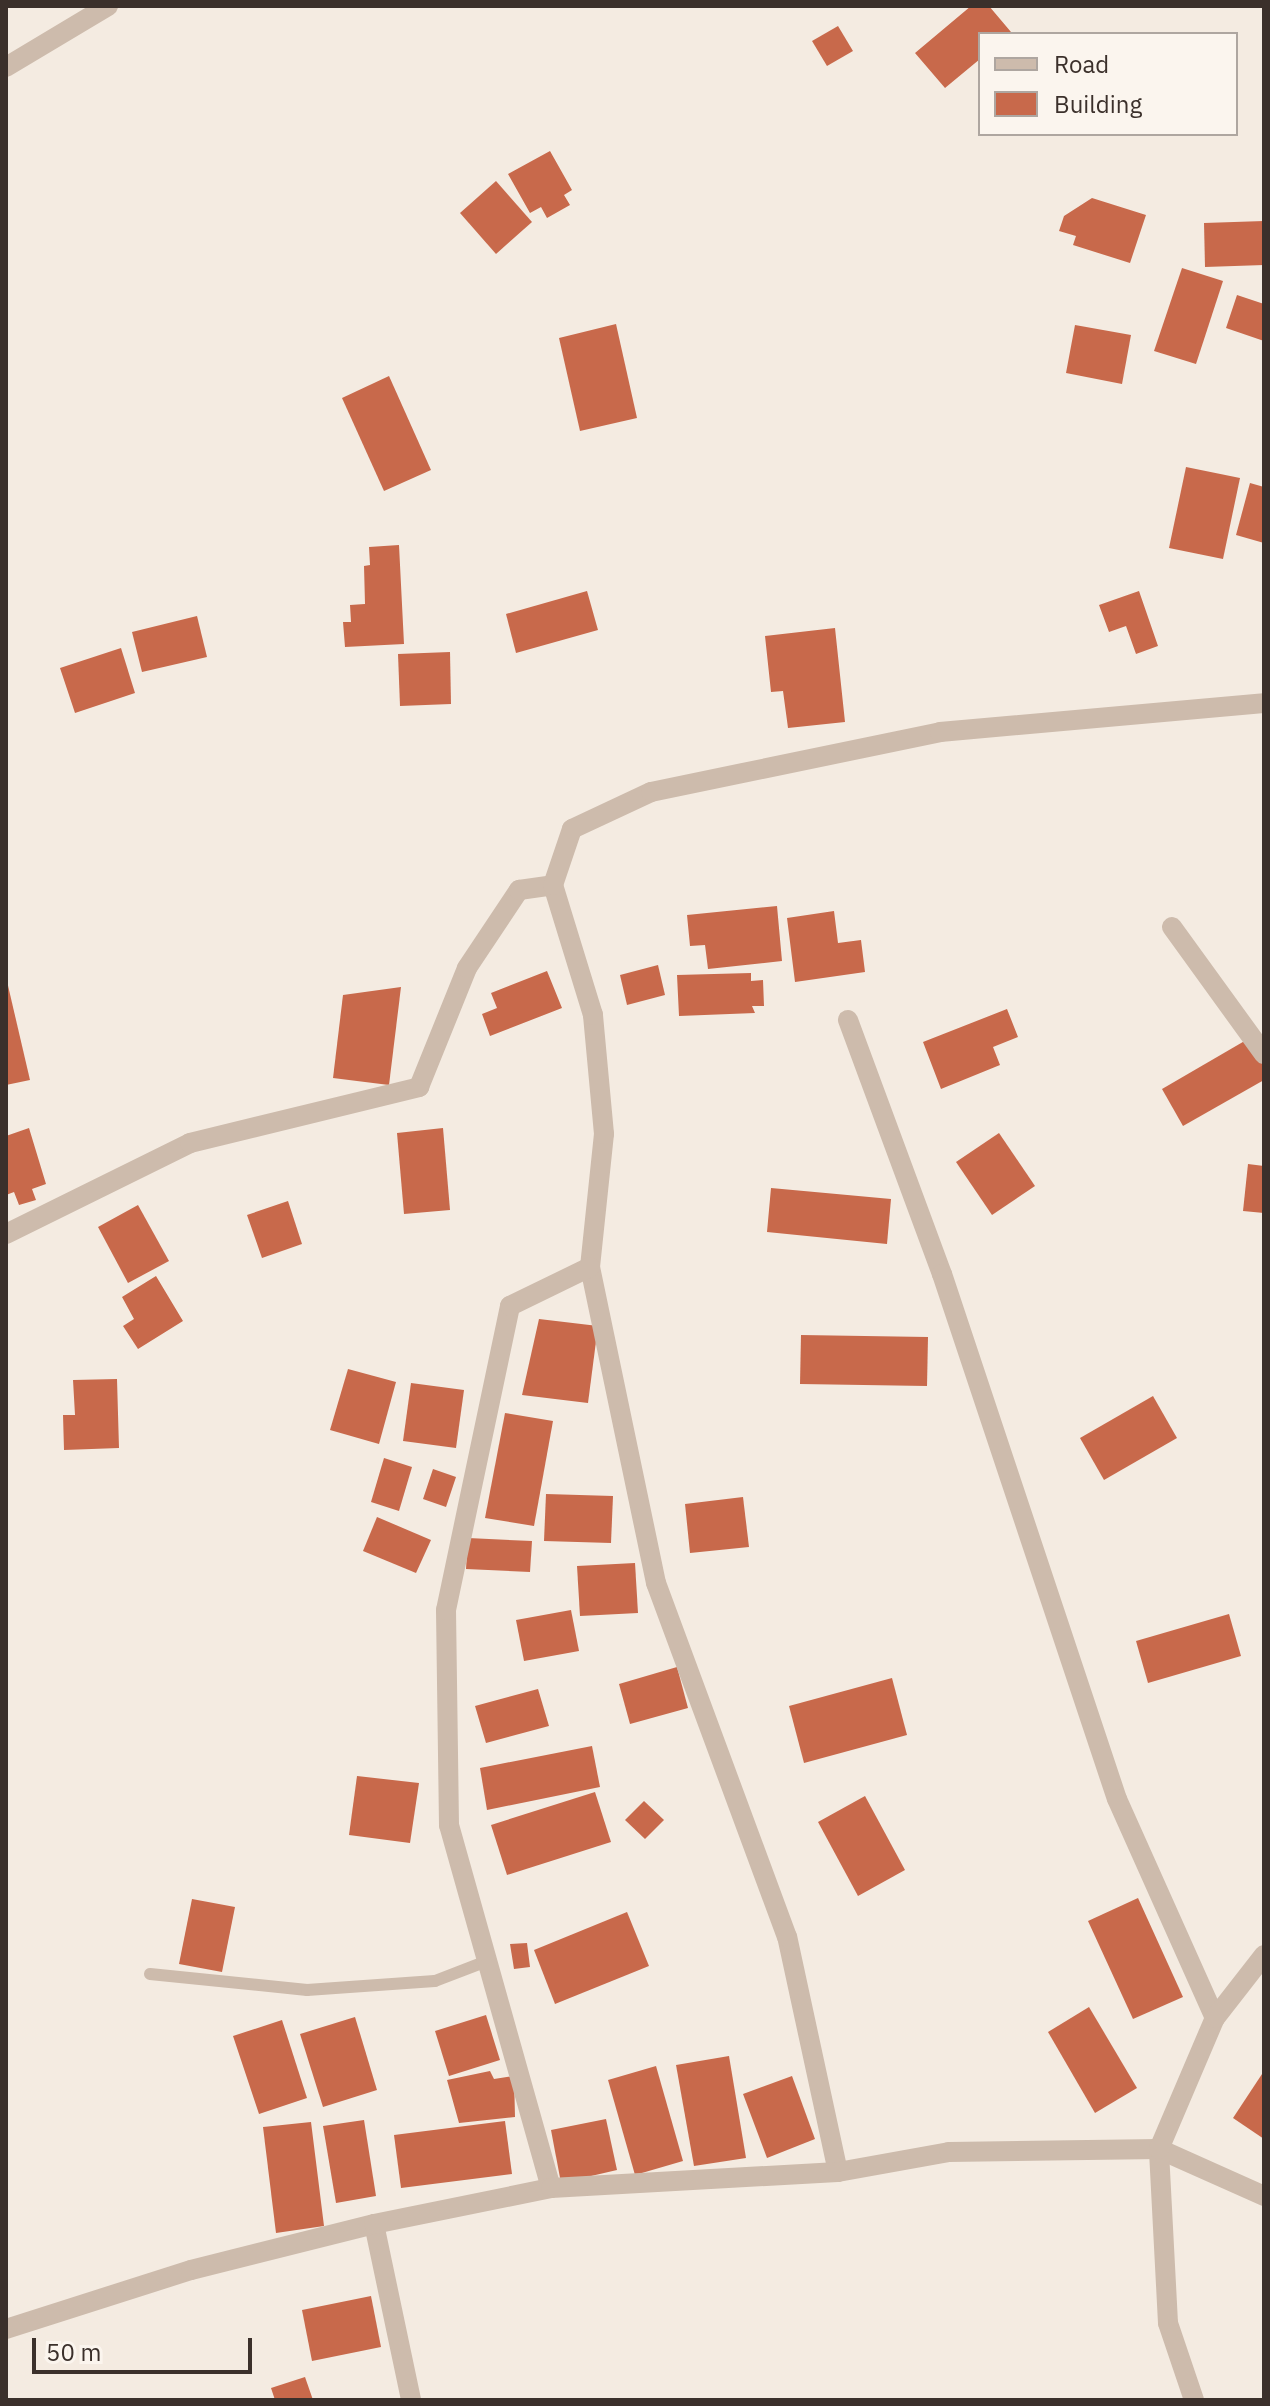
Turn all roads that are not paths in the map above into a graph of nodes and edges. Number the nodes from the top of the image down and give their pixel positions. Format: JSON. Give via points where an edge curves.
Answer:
{"nodes":[{"id":1,"x":108,"y":6,"type":"edge"},
{"id":2,"x":6,"y":67,"type":"edge"},
{"id":3,"x":1264,"y":703,"type":"edge"},
{"id":4,"x":553,"y":885,"type":"junction"},
{"id":5,"x":1172,"y":927,"type":"dead end"},
{"id":6,"x":848,"y":1020,"type":"dead end"},
{"id":7,"x":1264,"y":1054,"type":"edge"},
{"id":8,"x":6,"y":1234,"type":"edge"},
{"id":9,"x":590,"y":1267,"type":"junction"},
{"id":10,"x":1264,"y":1955,"type":"edge"},
{"id":11,"x":487,"y":1961,"type":"junction"},
{"id":12,"x":150,"y":1974,"type":"dead end"},
{"id":13,"x":1215,"y":2018,"type":"junction"},
{"id":14,"x":1159,"y":2149,"type":"junction"},
{"id":15,"x":838,"y":2172,"type":"junction"},
{"id":16,"x":551,"y":2188,"type":"junction"},
{"id":17,"x":1264,"y":2196,"type":"edge"},
{"id":18,"x":374,"y":2224,"type":"junction"},
{"id":19,"x":6,"y":2329,"type":"edge"},
{"id":20,"x":411,"y":2400,"type":"edge"},
{"id":21,"x":1194,"y":2400,"type":"edge"}],
"edges":[{"from":1,"to":2,"type":"street"},
{"from":3,"to":4,"type":"street","via":[[940,732],[651,792],[572,829]]},
{"from":4,"to":8,"type":"street","via":[[519,890],[475,955],[419,1087],[190,1143]]},
{"from":4,"to":9,"type":"street","via":[[593,1015],[604,1134]]},
{"from":5,"to":7,"type":"street"},
{"from":6,"to":13,"type":"street","via":[[942,1274],[1117,1799]]},
{"from":9,"to":11,"type":"street","via":[[510,1306],[446,1610],[449,1825]]},
{"from":9,"to":15,"type":"street","via":[[656,1583],[787,1937]]},
{"from":10,"to":13,"type":"street"},
{"from":11,"to":12,"type":"lane","via":[[435,1981],[307,1990]]},
{"from":11,"to":16,"type":"street"},
{"from":13,"to":14,"type":"street"},
{"from":14,"to":15,"type":"street","via":[[949,2152]]},
{"from":14,"to":17,"type":"street"},
{"from":14,"to":21,"type":"street","via":[[1168,2323]]},
{"from":15,"to":16,"type":"street"},
{"from":16,"to":18,"type":"street"},
{"from":18,"to":19,"type":"street","via":[[191,2270]]},
{"from":18,"to":20,"type":"street"}]}
